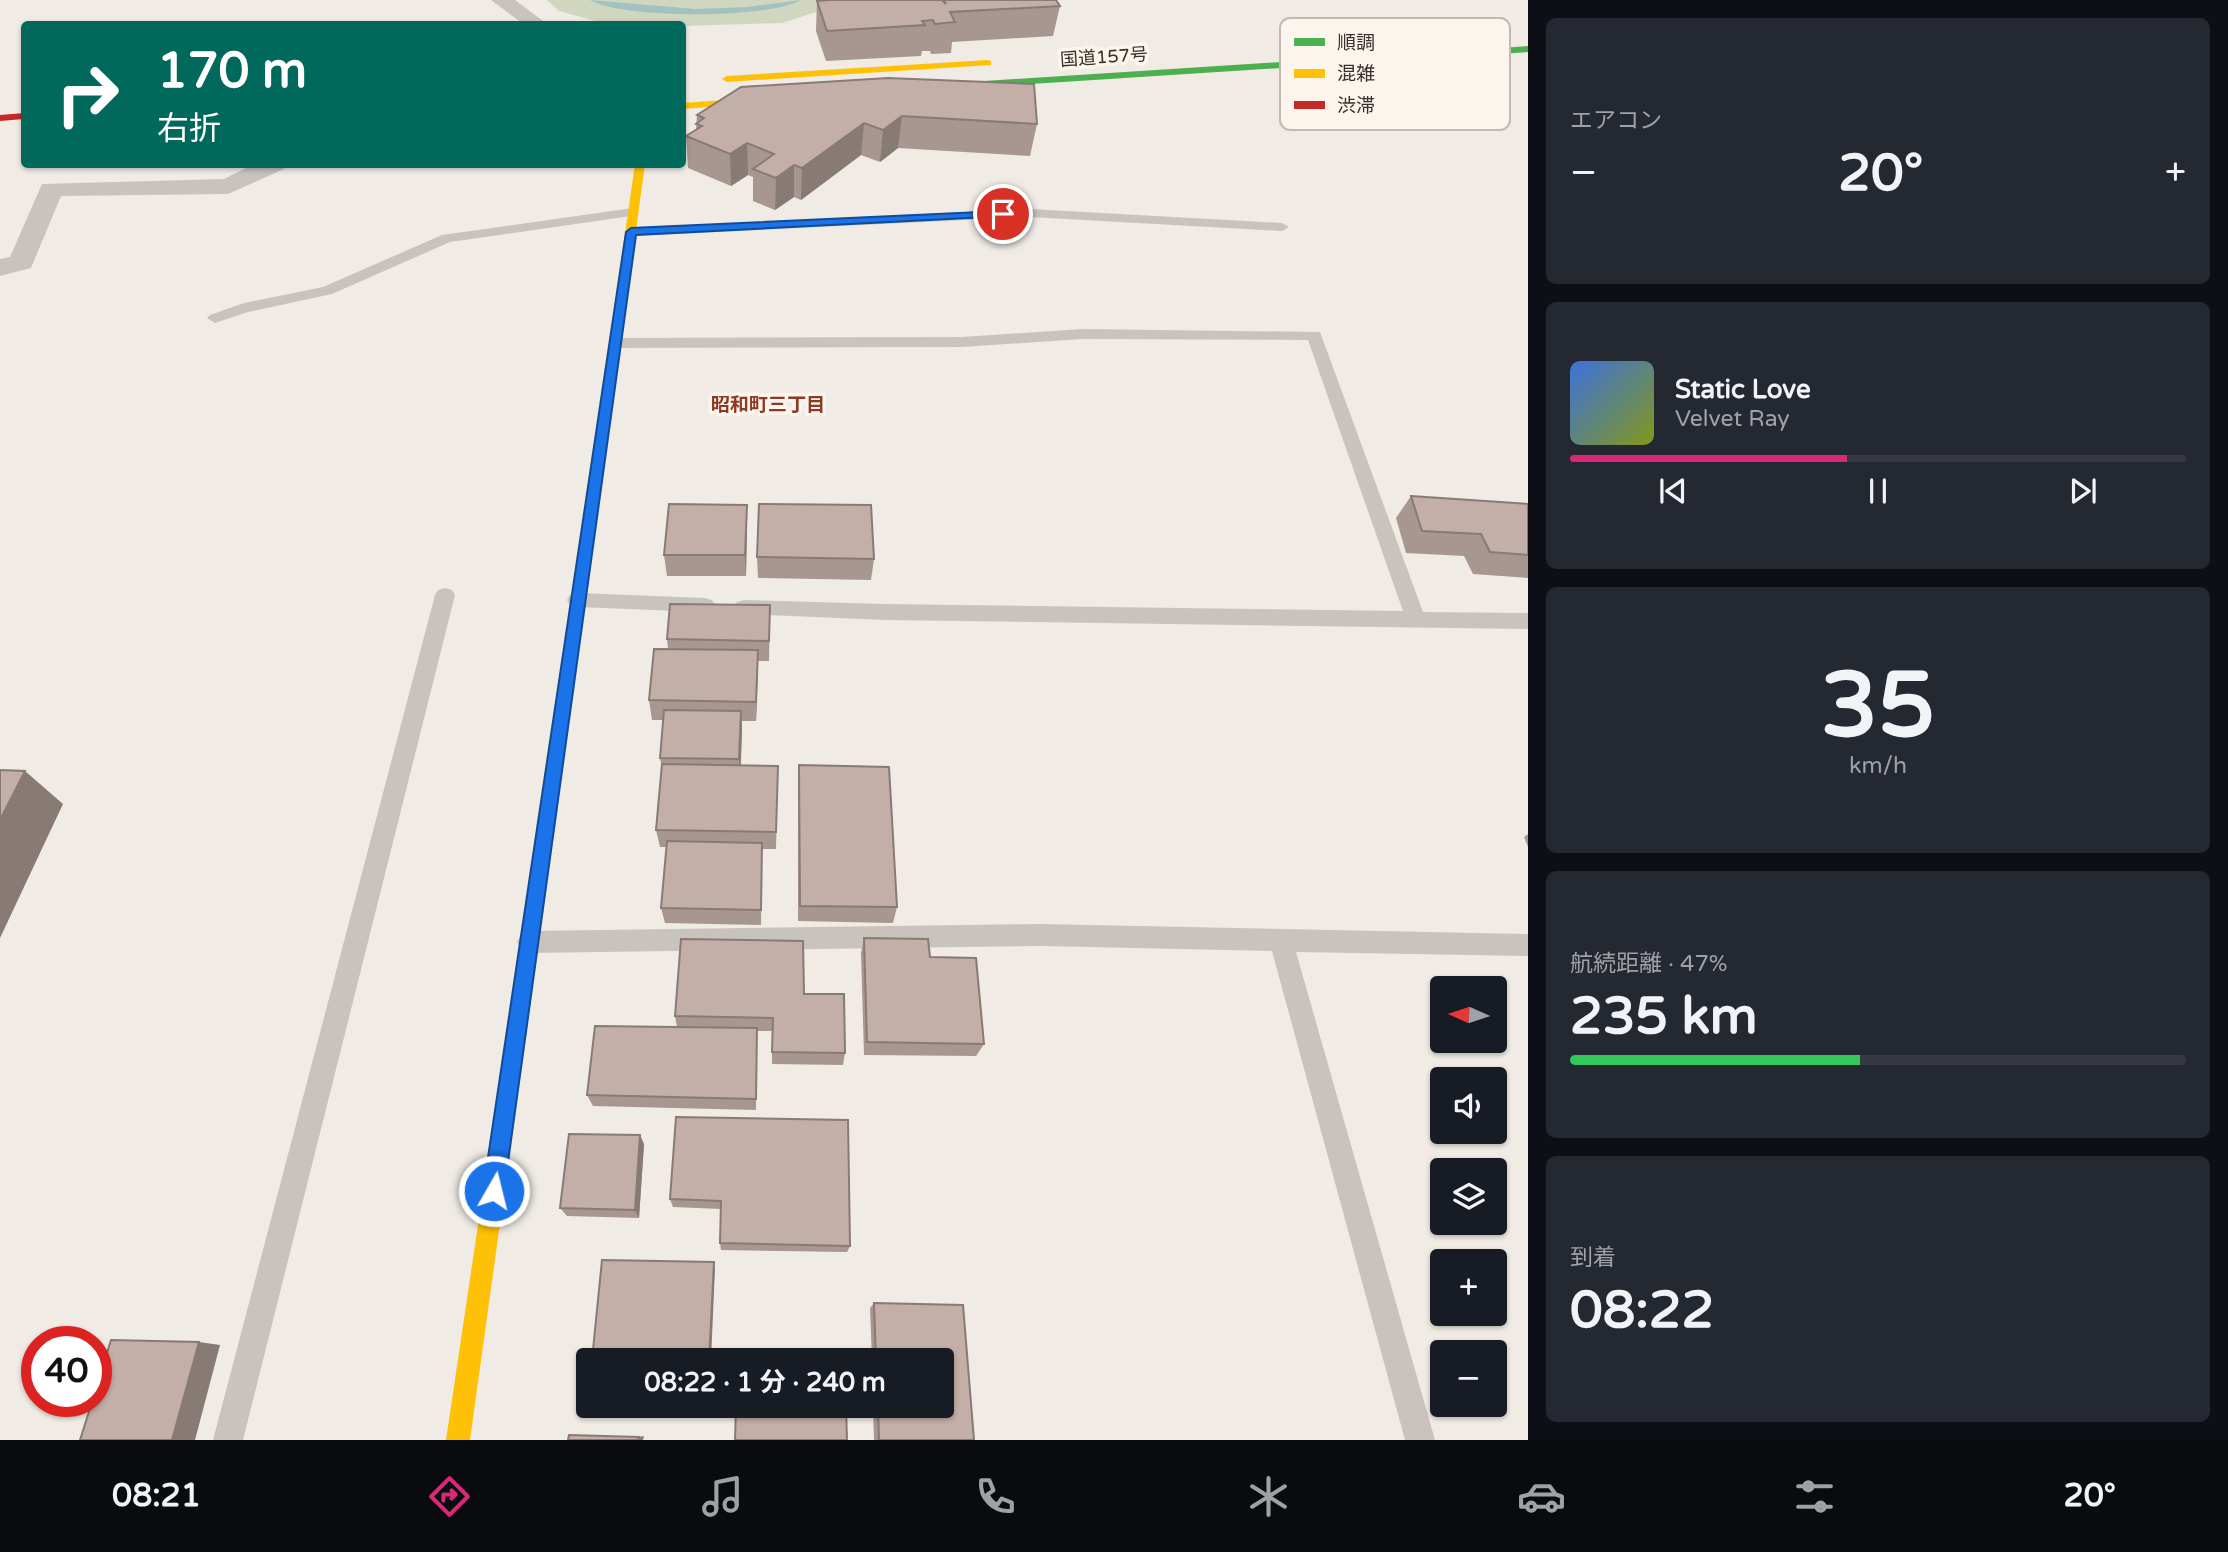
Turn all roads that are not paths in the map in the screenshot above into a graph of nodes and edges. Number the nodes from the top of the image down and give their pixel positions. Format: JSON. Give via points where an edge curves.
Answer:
{"nodes":[{"id":1,"x":501,"y":0,"type":"edge"},
{"id":2,"x":532,"y":21,"type":"edge"},
{"id":3,"x":1528,"y":49,"type":"edge"},
{"id":4,"x":1510,"y":50,"type":"edge"},
{"id":5,"x":1001,"y":62,"type":"dead end"},
{"id":6,"x":1280,"y":65,"type":"edge"},
{"id":7,"x":710,"y":79,"type":"dead end"},
{"id":8,"x":931,"y":88,"type":"edge"},
{"id":9,"x":779,"y":99,"type":"edge"},
{"id":10,"x":686,"y":106,"type":"edge"},
{"id":11,"x":21,"y":116,"type":"edge"},
{"id":12,"x":0,"y":118,"type":"edge"},
{"id":13,"x":266,"y":168,"type":"edge"},
{"id":14,"x":639,"y":168,"type":"edge"},
{"id":15,"x":633,"y":212,"type":"junction"},
{"id":16,"x":1282,"y":227,"type":"dead end"},
{"id":17,"x":631,"y":232,"type":"junction"},
{"id":18,"x":0,"y":268,"type":"edge"},
{"id":19,"x":215,"y":318,"type":"dead end"},
{"id":20,"x":617,"y":343,"type":"junction"},
{"id":21,"x":445,"y":595,"type":"dead end"},
{"id":22,"x":577,"y":600,"type":"junction"},
{"id":23,"x":1416,"y":619,"type":"junction"},
{"id":24,"x":1528,"y":621,"type":"edge"},
{"id":25,"x":1281,"y":940,"type":"junction"},
{"id":26,"x":529,"y":942,"type":"junction"},
{"id":27,"x":1528,"y":945,"type":"edge"},
{"id":28,"x":228,"y":1440,"type":"edge"},
{"id":29,"x":458,"y":1440,"type":"edge"},
{"id":30,"x":1420,"y":1440,"type":"edge"}],
"edges":[{"from":1,"to":2,"type":"street"},
{"from":3,"to":4,"type":"main road","name":"国道157号"},
{"from":5,"to":7,"type":"main road"},
{"from":6,"to":8,"type":"main road","name":"国道157号"},
{"from":9,"to":10,"type":"main road"},
{"from":11,"to":12,"type":"main road"},
{"from":13,"to":18,"type":"street","via":[[228,186],[51,189],[21,261]]},
{"from":14,"to":15,"type":"main road"},
{"from":15,"to":17,"type":"main road"},
{"from":15,"to":19,"type":"lane","via":[[447,238],[327,291]]},
{"from":16,"to":17,"type":"lane","via":[[1030,213]]},
{"from":17,"to":20,"type":"main road"},
{"from":20,"to":22,"type":"main road"},
{"from":20,"to":23,"type":"lane","via":[[962,342],[1083,334],[1314,335]]},
{"from":21,"to":28,"type":"lane"},
{"from":22,"to":23,"type":"lane","via":[[885,612]]},
{"from":22,"to":26,"type":"main road"},
{"from":23,"to":24,"type":"lane"},
{"from":25,"to":26,"type":"lane","via":[[1042,935]]},
{"from":25,"to":27,"type":"lane"},
{"from":25,"to":30,"type":"lane"},
{"from":26,"to":29,"type":"main road"}]}
